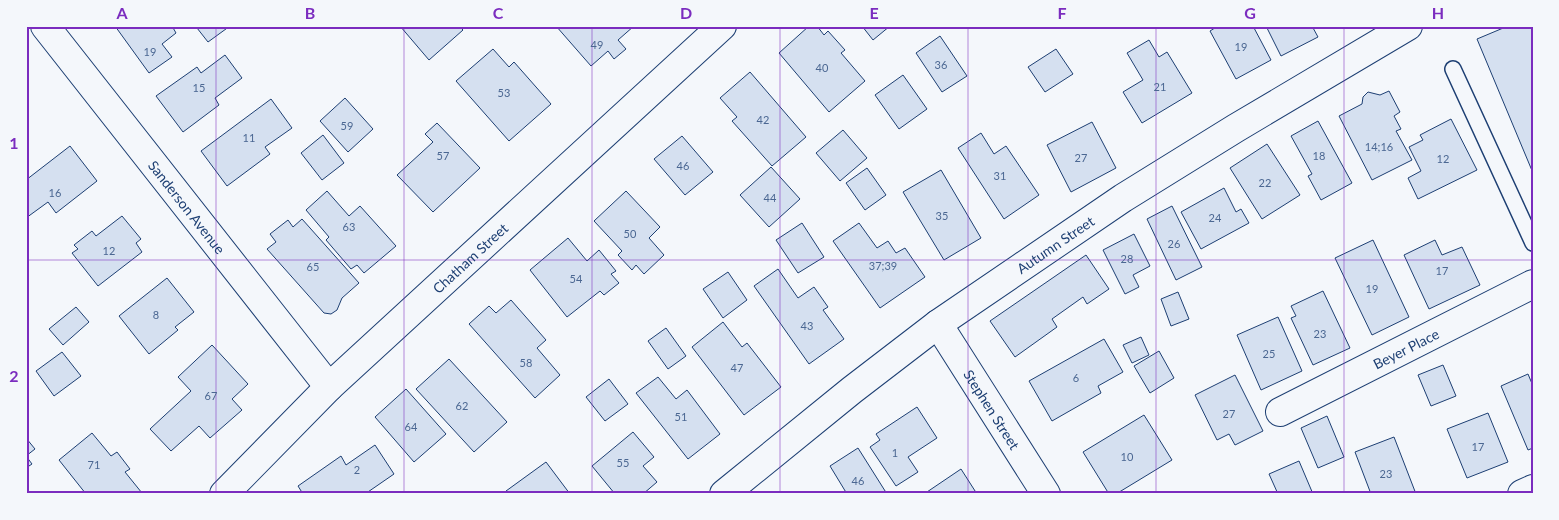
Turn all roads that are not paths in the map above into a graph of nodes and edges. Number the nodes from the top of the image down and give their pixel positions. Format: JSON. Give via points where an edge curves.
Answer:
{"nodes":[{"id":1,"x":45,"y":26,"type":"edge"},
{"id":2,"x":722,"y":26,"type":"edge"},
{"id":3,"x":1408,"y":26,"type":"edge"},
{"id":4,"x":1453,"y":69,"type":"dead end"},
{"id":5,"x":1533,"y":243,"type":"edge"},
{"id":6,"x":1533,"y":284,"type":"edge"},
{"id":7,"x":938,"y":324,"type":"junction"},
{"id":8,"x":329,"y":387,"type":"junction"},
{"id":9,"x":1280,"y":412,"type":"dead end"},
{"id":10,"x":1533,"y":489,"type":"edge"},
{"id":11,"x":230,"y":492,"type":"edge"},
{"id":12,"x":724,"y":494,"type":"edge"},
{"id":13,"x":1046,"y":494,"type":"edge"},
{"id":14,"x":1522,"y":494,"type":"edge"}],
"edges":[{"from":1,"to":8,"type":"street","name":"Sanderson Avenue"},
{"from":2,"to":8,"type":"street","name":"Chatham Street"},
{"from":3,"to":7,"type":"street","name":"Autumn Street","via":[[1124,198]]},
{"from":4,"to":5,"type":"lane"},
{"from":6,"to":9,"type":"street","name":"Beyer Place"},
{"from":7,"to":12,"type":"street","name":"Autumn Street"},
{"from":7,"to":13,"type":"street","name":"Stephen Street"},
{"from":8,"to":11,"type":"street","name":"Chatham Street"},
{"from":10,"to":14,"type":"street"}]}
